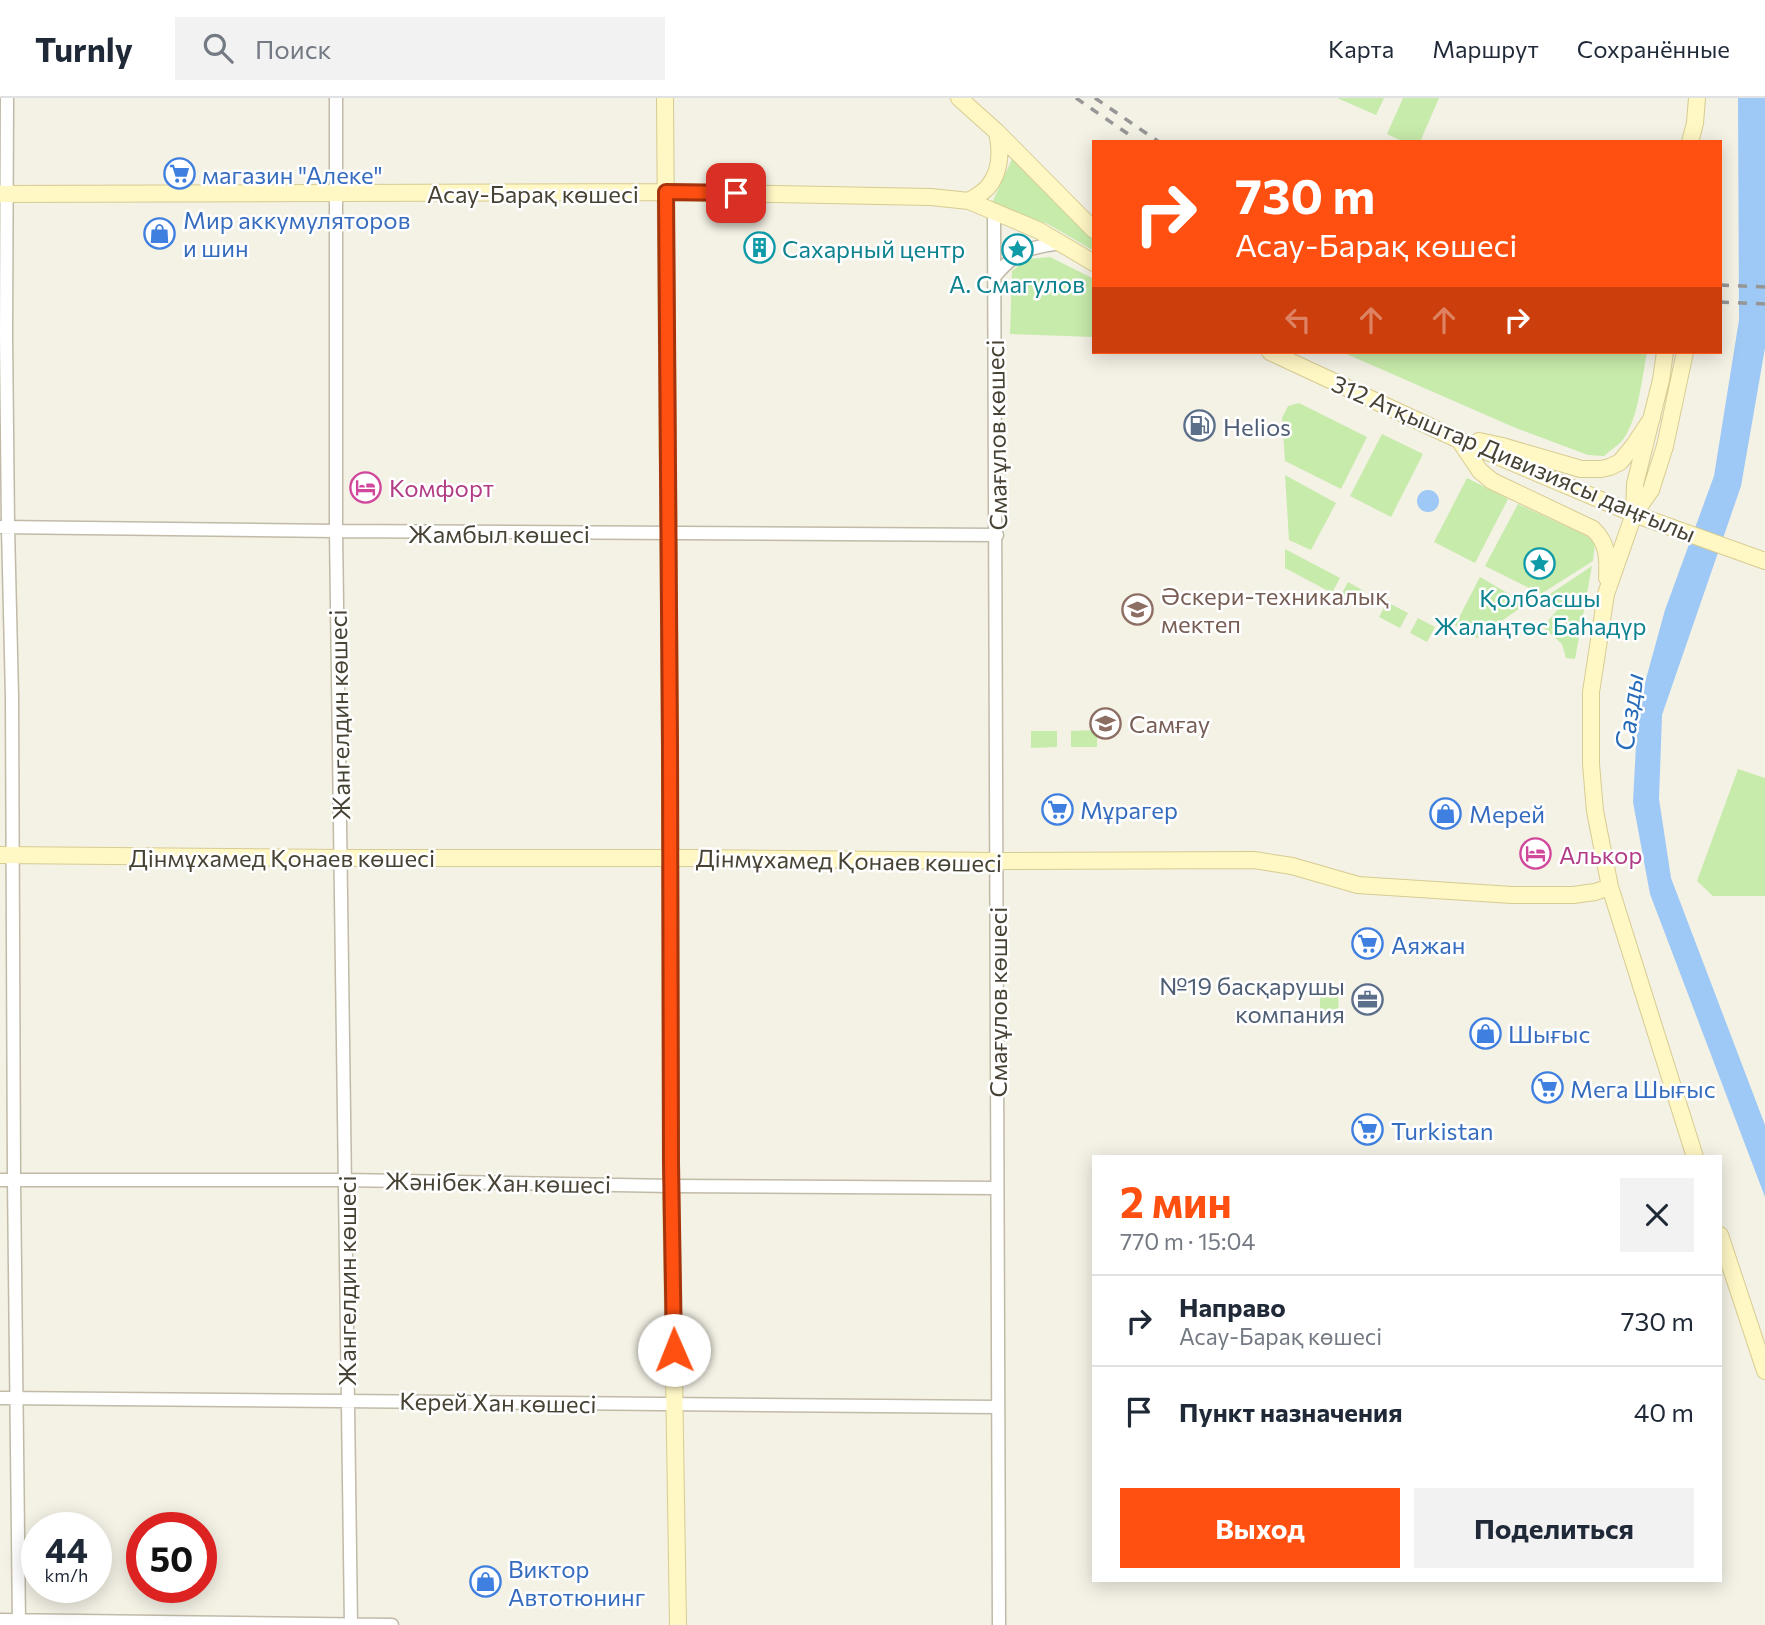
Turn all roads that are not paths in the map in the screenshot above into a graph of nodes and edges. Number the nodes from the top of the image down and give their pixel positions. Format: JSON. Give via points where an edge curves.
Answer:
{"nodes":[{"id":1,"x":7,"y":98,"type":"edge"},
{"id":2,"x":335,"y":98,"type":"edge"},
{"id":3,"x":665,"y":98,"type":"edge"},
{"id":4,"x":959,"y":98,"type":"edge"},
{"id":5,"x":1697,"y":98,"type":"edge"},
{"id":6,"x":1695,"y":123,"type":"junction"},
{"id":7,"x":997,"y":132,"type":"junction"},
{"id":8,"x":1691,"y":140,"type":"edge"},
{"id":9,"x":1698,"y":140,"type":"edge"},
{"id":10,"x":666,"y":192,"type":"junction"},
{"id":11,"x":3,"y":194,"type":"edge"},
{"id":12,"x":335,"y":194,"type":"junction"},
{"id":13,"x":969,"y":201,"type":"junction"},
{"id":14,"x":995,"y":212,"type":"junction"},
{"id":15,"x":1092,"y":228,"type":"edge"},
{"id":16,"x":1061,"y":243,"type":"junction"},
{"id":17,"x":1092,"y":262,"type":"edge"},
{"id":18,"x":995,"y":276,"type":"junction"},
{"id":19,"x":1274,"y":354,"type":"edge"},
{"id":20,"x":1665,"y":354,"type":"edge"},
{"id":21,"x":1685,"y":354,"type":"edge"},
{"id":22,"x":1652,"y":418,"type":"junction"},
{"id":23,"x":1459,"y":440,"type":"junction"},
{"id":24,"x":1634,"y":514,"type":"junction"},
{"id":25,"x":4,"y":527,"type":"edge"},
{"id":26,"x":336,"y":531,"type":"junction"},
{"id":27,"x":668,"y":534,"type":"junction"},
{"id":28,"x":998,"y":535,"type":"junction"},
{"id":29,"x":1764,"y":561,"type":"edge"},
{"id":30,"x":1606,"y":594,"type":"junction"},
{"id":31,"x":7,"y":856,"type":"edge"},
{"id":32,"x":341,"y":858,"type":"junction"},
{"id":33,"x":670,"y":858,"type":"junction"},
{"id":34,"x":997,"y":861,"type":"junction"},
{"id":35,"x":1610,"y":887,"type":"junction"},
{"id":36,"x":1694,"y":1155,"type":"edge"},
{"id":37,"x":0,"y":1180,"type":"edge"},
{"id":38,"x":14,"y":1180,"type":"junction"},
{"id":39,"x":346,"y":1180,"type":"junction"},
{"id":40,"x":671,"y":1186,"type":"junction"},
{"id":41,"x":996,"y":1188,"type":"junction"},
{"id":42,"x":1722,"y":1241,"type":"edge"},
{"id":43,"x":1765,"y":1371,"type":"edge"},
{"id":44,"x":0,"y":1398,"type":"edge"},
{"id":45,"x":17,"y":1398,"type":"junction"},
{"id":46,"x":347,"y":1400,"type":"junction"},
{"id":47,"x":676,"y":1404,"type":"junction"},
{"id":48,"x":997,"y":1406,"type":"junction"},
{"id":49,"x":0,"y":1620,"type":"edge"},
{"id":50,"x":19,"y":1623,"type":"edge"},
{"id":51,"x":351,"y":1625,"type":"edge"},
{"id":52,"x":392,"y":1625,"type":"edge"},
{"id":53,"x":678,"y":1625,"type":"edge"},
{"id":54,"x":999,"y":1625,"type":"edge"}],
"edges":[{"from":1,"to":11,"type":"street"},
{"from":2,"to":12,"type":"street","name":"Жангелдин көшесі"},
{"from":3,"to":10,"type":"main road"},
{"from":4,"to":7,"type":"main road"},
{"from":5,"to":6,"type":"main road"},
{"from":6,"to":8,"type":"main road"},
{"from":6,"to":9,"type":"main road"},
{"from":7,"to":13,"type":"main road","via":[[994,178]]},
{"from":7,"to":15,"type":"main road"},
{"from":10,"to":12,"type":"main road","name":"Асау-Барақ көшесі"},
{"from":10,"to":13,"type":"main road","name":"Асау-Барақ көшесі"},
{"from":10,"to":27,"type":"main road"},
{"from":11,"to":12,"type":"main road","name":"Асау-Барақ көшесі"},
{"from":11,"to":25,"type":"street"},
{"from":12,"to":26,"type":"street","name":"Жангелдин көшесі"},
{"from":13,"to":14,"type":"main road","name":"Асау-Барақ көшесі"},
{"from":14,"to":16,"type":"main road","name":"Асау-Барақ көшесі"},
{"from":14,"to":18,"type":"street","name":"Смағұлов көшесі"},
{"from":16,"to":17,"type":"main road","name":"Асау-Барақ көшесі"},
{"from":16,"to":18,"type":"street","via":[[1016,255]]},
{"from":18,"to":28,"type":"street","name":"Смағұлов көшесі"},
{"from":19,"to":23,"type":"main road","name":"312 Атқыштар Дивизиясы даңғылы"},
{"from":20,"to":22,"type":"main road"},
{"from":21,"to":24,"type":"main road","via":[[1665,446],[1651,490]]},
{"from":22,"to":23,"type":"main road","via":[[1620,462],[1601,470],[1581,469],[1481,441]]},
{"from":22,"to":24,"type":"main road","via":[[1635,484]]},
{"from":23,"to":24,"type":"main road","name":"312 Атқыштар Дивизиясы даңғылы"},
{"from":23,"to":30,"type":"main road","via":[[1492,481],[1594,529],[1607,554]]},
{"from":24,"to":29,"type":"main road","name":"312 Атқыштар Дивизиясы даңғылы"},
{"from":24,"to":30,"type":"main road"},
{"from":25,"to":26,"type":"street","name":"Жамбыл көшесі"},
{"from":25,"to":31,"type":"street","via":[[12,697]]},
{"from":26,"to":27,"type":"street","name":"Жамбыл көшесі"},
{"from":26,"to":32,"type":"street","name":"Жангелдин көшесі"},
{"from":27,"to":28,"type":"street","name":"Жамбыл көшесі"},
{"from":27,"to":33,"type":"main road"},
{"from":28,"to":34,"type":"street","name":"Смағұлов көшесі"},
{"from":30,"to":35,"type":"main road","via":[[1591,692],[1591,764]]},
{"from":31,"to":32,"type":"main road","name":"Дінмұхамед Қонаев көшесі"},
{"from":31,"to":38,"type":"street"},
{"from":32,"to":33,"type":"main road","name":"Дінмұхамед Қонаев көшесі"},
{"from":32,"to":39,"type":"street","name":"Жангелдин көшесі"},
{"from":33,"to":34,"type":"main road","name":"Дінмұхамед Қонаев көшесі"},
{"from":33,"to":40,"type":"main road"},
{"from":34,"to":35,"type":"main road","name":"Дінмұхамед Қонаев көшесі","via":[[1254,860],[1358,885],[1512,895],[1573,895]]},
{"from":34,"to":41,"type":"street","name":"Смағұлов көшесі"},
{"from":35,"to":36,"type":"main road"},
{"from":37,"to":38,"type":"street","name":"Жәнібек Хан көшесі"},
{"from":38,"to":39,"type":"street","name":"Жәнібек Хан көшесі"},
{"from":38,"to":45,"type":"street"},
{"from":39,"to":40,"type":"street","name":"Жәнібек Хан көшесі"},
{"from":39,"to":46,"type":"street","name":"Жангелдин көшесі"},
{"from":40,"to":41,"type":"street","name":"Жәнібек Хан көшесі"},
{"from":40,"to":47,"type":"main road"},
{"from":41,"to":48,"type":"street","name":"Смағұлов көшесі"},
{"from":42,"to":43,"type":"main road"},
{"from":44,"to":45,"type":"street","name":"Керей Хан көшесі"},
{"from":45,"to":46,"type":"street","name":"Керей Хан көшесі"},
{"from":45,"to":50,"type":"street"},
{"from":46,"to":47,"type":"street","name":"Керей Хан көшесі"},
{"from":46,"to":51,"type":"street","name":"Жангелдин көшесі"},
{"from":47,"to":48,"type":"street","name":"Керей Хан көшесі"},
{"from":47,"to":53,"type":"main road"},
{"from":48,"to":54,"type":"street","name":"Смағұлов көшесі"},
{"from":49,"to":50,"type":"street"},
{"from":50,"to":51,"type":"street"},
{"from":51,"to":52,"type":"street"}]}
